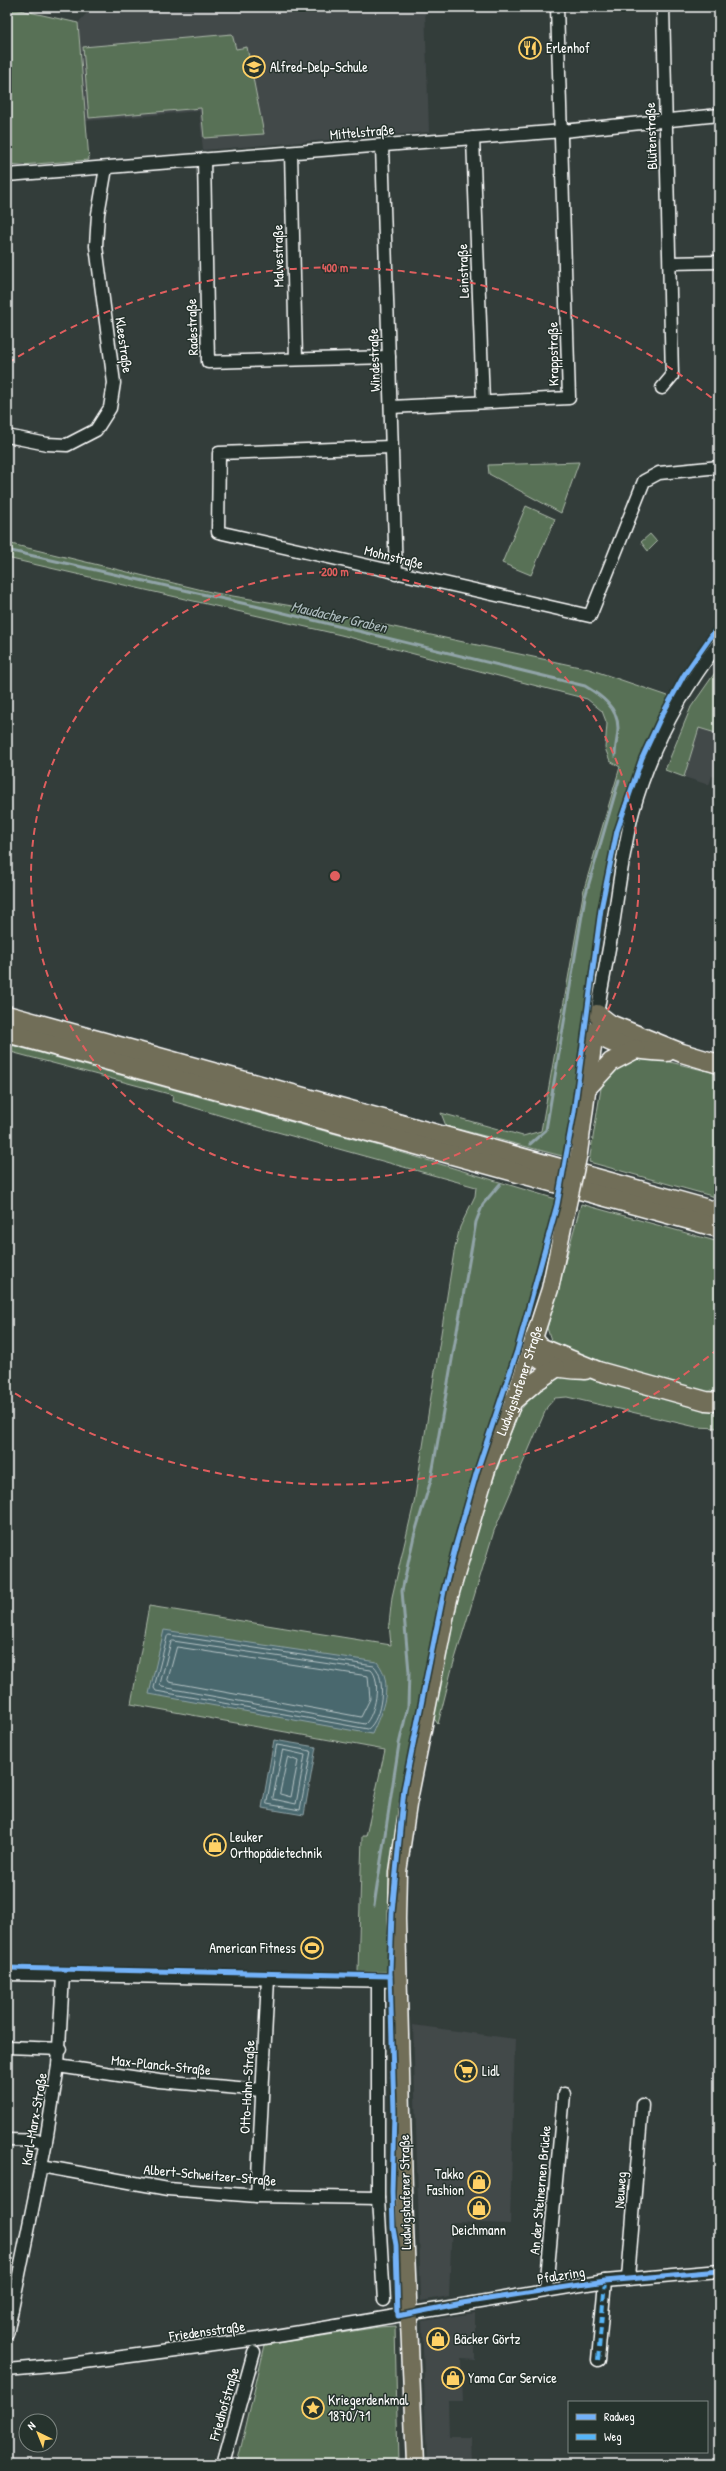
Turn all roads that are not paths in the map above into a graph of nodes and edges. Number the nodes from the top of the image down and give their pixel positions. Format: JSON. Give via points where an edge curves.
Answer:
{"nodes":[{"id":1,"x":557,"y":7,"type":"edge"},
{"id":2,"x":663,"y":7,"type":"edge"},
{"id":3,"x":719,"y":115,"type":"edge"},
{"id":4,"x":666,"y":121,"type":"junction"},
{"id":5,"x":563,"y":131,"type":"junction"},
{"id":6,"x":473,"y":138,"type":"junction"},
{"id":7,"x":382,"y":146,"type":"junction"},
{"id":8,"x":291,"y":153,"type":"junction"},
{"id":9,"x":204,"y":160,"type":"junction"},
{"id":10,"x":106,"y":168,"type":"junction"},
{"id":11,"x":7,"y":175,"type":"edge"},
{"id":12,"x":719,"y":262,"type":"edge"},
{"id":13,"x":670,"y":263,"type":"junction"},
{"id":14,"x":389,"y":357,"type":"junction"},
{"id":15,"x":296,"y":359,"type":"junction"},
{"id":16,"x":662,"y":388,"type":"dead end"},
{"id":17,"x":483,"y":402,"type":"junction"},
{"id":18,"x":391,"y":407,"type":"junction"},
{"id":19,"x":7,"y":436,"type":"edge"},
{"id":20,"x":391,"y":447,"type":"junction"},
{"id":21,"x":719,"y":467,"type":"edge"},
{"id":22,"x":396,"y":574,"type":"junction"},
{"id":23,"x":719,"y":642,"type":"edge"},
{"id":24,"x":7,"y":1015,"type":"edge"},
{"id":25,"x":601,"y":1023,"type":"junction"},
{"id":26,"x":7,"y":1033,"type":"edge"},
{"id":27,"x":636,"y":1048,"type":"junction"},
{"id":28,"x":682,"y":1053,"type":"junction"},
{"id":29,"x":719,"y":1064,"type":"edge"},
{"id":30,"x":588,"y":1086,"type":"junction"},
{"id":31,"x":718,"y":1224,"type":"edge"},
{"id":32,"x":535,"y":1345,"type":"junction"},
{"id":33,"x":556,"y":1368,"type":"junction"},
{"id":34,"x":598,"y":1371,"type":"junction"},
{"id":35,"x":514,"y":1400,"type":"junction"},
{"id":36,"x":719,"y":1402,"type":"edge"},
{"id":37,"x":7,"y":1974,"type":"edge"},
{"id":38,"x":63,"y":1975,"type":"junction"},
{"id":39,"x":268,"y":1979,"type":"junction"},
{"id":40,"x":378,"y":1981,"type":"junction"},
{"id":41,"x":399,"y":1981,"type":"junction"},
{"id":42,"x":7,"y":2047,"type":"edge"},
{"id":43,"x":61,"y":2049,"type":"junction"},
{"id":44,"x":58,"y":2066,"type":"junction"},
{"id":45,"x":262,"y":2090,"type":"junction"},
{"id":46,"x":564,"y":2094,"type":"dead end"},
{"id":47,"x":642,"y":2105,"type":"dead end"},
{"id":48,"x":7,"y":2140,"type":"edge"},
{"id":49,"x":46,"y":2141,"type":"junction"},
{"id":50,"x":41,"y":2166,"type":"junction"},
{"id":51,"x":257,"y":2196,"type":"junction"},
{"id":52,"x":378,"y":2198,"type":"junction"},
{"id":53,"x":719,"y":2271,"type":"edge"},
{"id":54,"x":628,"y":2278,"type":"junction"},
{"id":55,"x":605,"y":2281,"type":"junction"},
{"id":56,"x":546,"y":2289,"type":"junction"},
{"id":57,"x":384,"y":2300,"type":"dead end"},
{"id":58,"x":403,"y":2314,"type":"junction"},
{"id":59,"x":7,"y":2334,"type":"edge"},
{"id":60,"x":254,"y":2352,"type":"dead end"},
{"id":61,"x":598,"y":2360,"type":"dead end"},
{"id":62,"x":7,"y":2370,"type":"edge"},
{"id":63,"x":223,"y":2464,"type":"edge"},
{"id":64,"x":414,"y":2464,"type":"edge"}],
"edges":[{"from":1,"to":5,"type":"street"},
{"from":2,"to":4,"type":"street","name":"Blütenstraße"},
{"from":3,"to":4,"type":"street","name":"Mittelstraße"},
{"from":4,"to":5,"type":"street","name":"Mittelstraße"},
{"from":4,"to":13,"type":"street","name":"Blütenstraße"},
{"from":5,"to":6,"type":"street","name":"Mittelstraße"},
{"from":5,"to":17,"type":"street","name":"Krappstraße","via":[[569,398]]},
{"from":6,"to":7,"type":"street","name":"Mittelstraße"},
{"from":6,"to":17,"type":"street","name":"Leinstraße"},
{"from":7,"to":8,"type":"street","name":"Mittelstraße"},
{"from":7,"to":14,"type":"street","name":"Windestraße"},
{"from":8,"to":9,"type":"street","name":"Mittelstraße"},
{"from":8,"to":15,"type":"street","name":"Malvestraße"},
{"from":9,"to":10,"type":"street","name":"Mittelstraße"},
{"from":9,"to":15,"type":"street","name":"Radestraße","via":[[208,362]]},
{"from":10,"to":11,"type":"street","name":"Mittelstraße"},
{"from":10,"to":19,"type":"street","name":"Kleestraße","via":[[98,214],[96,246],[114,383],[110,408],[96,430],[67,445]]},
{"from":12,"to":13,"type":"street"},
{"from":13,"to":16,"type":"street","name":"Blütenstraße","via":[[672,376]]},
{"from":14,"to":15,"type":"street","name":"Radestraße"},
{"from":14,"to":18,"type":"street","name":"Windestraße"},
{"from":17,"to":18,"type":"street","name":"Krappstraße"},
{"from":18,"to":20,"type":"street","name":"Windestraße"},
{"from":20,"to":22,"type":"street","name":"Windestraße"},
{"from":20,"to":22,"type":"street","name":"Mohnstraße","via":[[219,453],[218,532]]},
{"from":21,"to":22,"type":"street","name":"Mohnstraße","via":[[659,473],[644,481],[590,616]]},
{"from":23,"to":25,"type":"street","via":[[680,700],[656,746],[633,812],[621,869]]},
{"from":24,"to":31,"type":"highway"},
{"from":25,"to":27,"type":"highway","via":[[603,1040]]},
{"from":25,"to":28,"type":"highway"},
{"from":25,"to":30,"type":"main road","name":"Ludwigshafener Straße"},
{"from":26,"to":31,"type":"highway"},
{"from":27,"to":28,"type":"highway"},
{"from":27,"to":30,"type":"highway","via":[[611,1062]]},
{"from":28,"to":29,"type":"highway"},
{"from":30,"to":32,"type":"main road","name":"Ludwigshafener Straße","bridge":true,"via":[[579,1153],[550,1289]]},
{"from":32,"to":33,"type":"highway","via":[[537,1358]]},
{"from":32,"to":34,"type":"highway"},
{"from":32,"to":35,"type":"main road","name":"Ludwigshafener Straße"},
{"from":33,"to":34,"type":"highway"},
{"from":33,"to":35,"type":"highway"},
{"from":34,"to":36,"type":"highway","via":[[706,1401]]},
{"from":35,"to":41,"type":"main road","name":"Ludwigshafener Straße","via":[[488,1466],[441,1635],[408,1805],[398,1872]]},
{"from":37,"to":38,"type":"street"},
{"from":38,"to":39,"type":"street"},
{"from":38,"to":43,"type":"street","name":"Karl-Marx-Straße"},
{"from":39,"to":40,"type":"street"},
{"from":39,"to":45,"type":"street","name":"Otto-Hahn-Straße"},
{"from":40,"to":41,"type":"street"},
{"from":40,"to":52,"type":"street","name":"Ludwigshafener Straße"},
{"from":41,"to":58,"type":"main road","name":"Ludwigshafener Straße"},
{"from":42,"to":43,"type":"street"},
{"from":43,"to":44,"type":"street","name":"Karl-Marx-Straße"},
{"from":44,"to":45,"type":"street","name":"Max-Planck-Straße","via":[[159,2081]]},
{"from":44,"to":49,"type":"street","name":"Karl-Marx-Straße"},
{"from":45,"to":51,"type":"street","name":"Otto-Hahn-Straße"},
{"from":46,"to":56,"type":"street","name":"An der Steinernen Brücke"},
{"from":47,"to":54,"type":"street","name":"Neuweg"},
{"from":48,"to":49,"type":"street"},
{"from":49,"to":50,"type":"street","name":"Karl-Marx-Straße"},
{"from":50,"to":51,"type":"street","name":"Albert-Schweitzer-Straße","via":[[168,2189]]},
{"from":50,"to":59,"type":"street","name":"Karl-Marx-Straße"},
{"from":51,"to":52,"type":"street","name":"Albert-Schweitzer-Straße"},
{"from":52,"to":57,"type":"street","name":"Ludwigshafener Straße"},
{"from":53,"to":54,"type":"street","name":"Pfalzring"},
{"from":54,"to":55,"type":"street","name":"Pfalzring"},
{"from":55,"to":56,"type":"street","name":"Pfalzring"},
{"from":55,"to":61,"type":"street"},
{"from":56,"to":58,"type":"street","name":"Pfalzring"},
{"from":58,"to":62,"type":"street","name":"Friedensstraße","via":[[258,2339]]},
{"from":58,"to":64,"type":"main road","name":"Ludwigshafener Straße"},
{"from":60,"to":63,"type":"street","name":"Friedhofstraße"}]}
